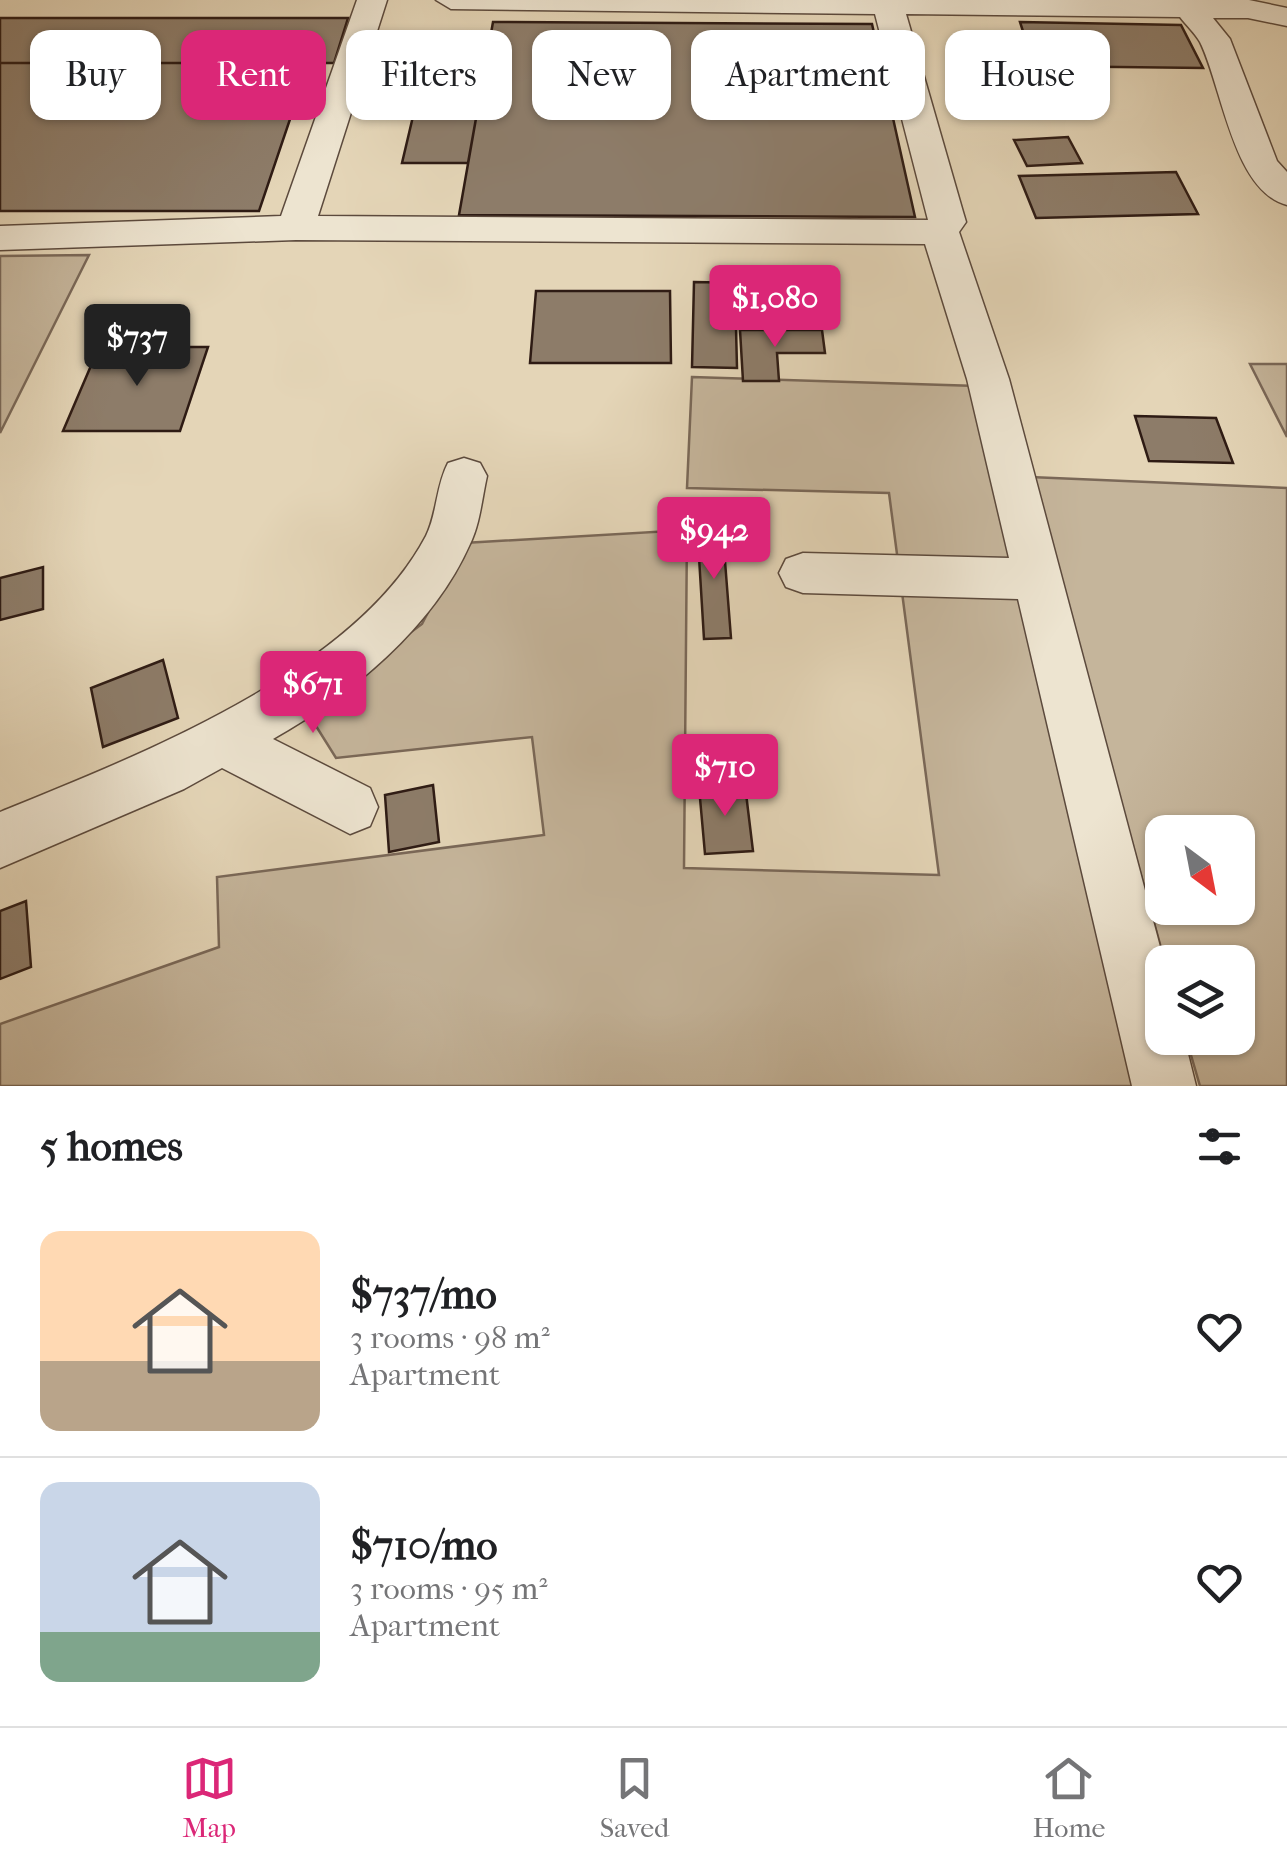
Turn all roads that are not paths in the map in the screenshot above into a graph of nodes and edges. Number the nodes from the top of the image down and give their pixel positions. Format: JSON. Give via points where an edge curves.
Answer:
{"nodes":[{"id":1,"x":372,"y":0,"type":"edge"},
{"id":2,"x":451,"y":0,"type":"edge"},
{"id":3,"x":659,"y":1,"type":"edge"},
{"id":4,"x":888,"y":5,"type":"junction"},
{"id":5,"x":1189,"y":9,"type":"junction"},
{"id":6,"x":1287,"y":17,"type":"edge"},
{"id":7,"x":1287,"y":194,"type":"edge"},
{"id":8,"x":296,"y":228,"type":"junction"},
{"id":9,"x":940,"y":232,"type":"junction"},
{"id":10,"x":0,"y":238,"type":"edge"},
{"id":11,"x":464,"y":476,"type":"dead end"},
{"id":12,"x":804,"y":573,"type":"dead end"},
{"id":13,"x":1037,"y":580,"type":"junction"},
{"id":14,"x":221,"y":740,"type":"junction"},
{"id":15,"x":350,"y":807,"type":"dead end"},
{"id":16,"x":0,"y":840,"type":"edge"},
{"id":17,"x":1164,"y":1086,"type":"edge"}],
"edges":[{"from":1,"to":8,"type":"street"},
{"from":2,"to":3,"type":"street"},
{"from":3,"to":4,"type":"street"},
{"from":4,"to":5,"type":"street"},
{"from":4,"to":9,"type":"street","via":[[945,212]]},
{"from":5,"to":6,"type":"street"},
{"from":5,"to":7,"type":"street","via":[[1214,39],[1261,164]]},
{"from":8,"to":9,"type":"street"},
{"from":8,"to":10,"type":"street"},
{"from":9,"to":13,"type":"street","via":[[988,379]]},
{"from":11,"to":14,"type":"street","via":[[450,540],[396,616],[294,700]]},
{"from":12,"to":13,"type":"street"},
{"from":13,"to":17,"type":"street"},
{"from":14,"to":15,"type":"street"},
{"from":14,"to":16,"type":"street","via":[[165,771]]}]}
